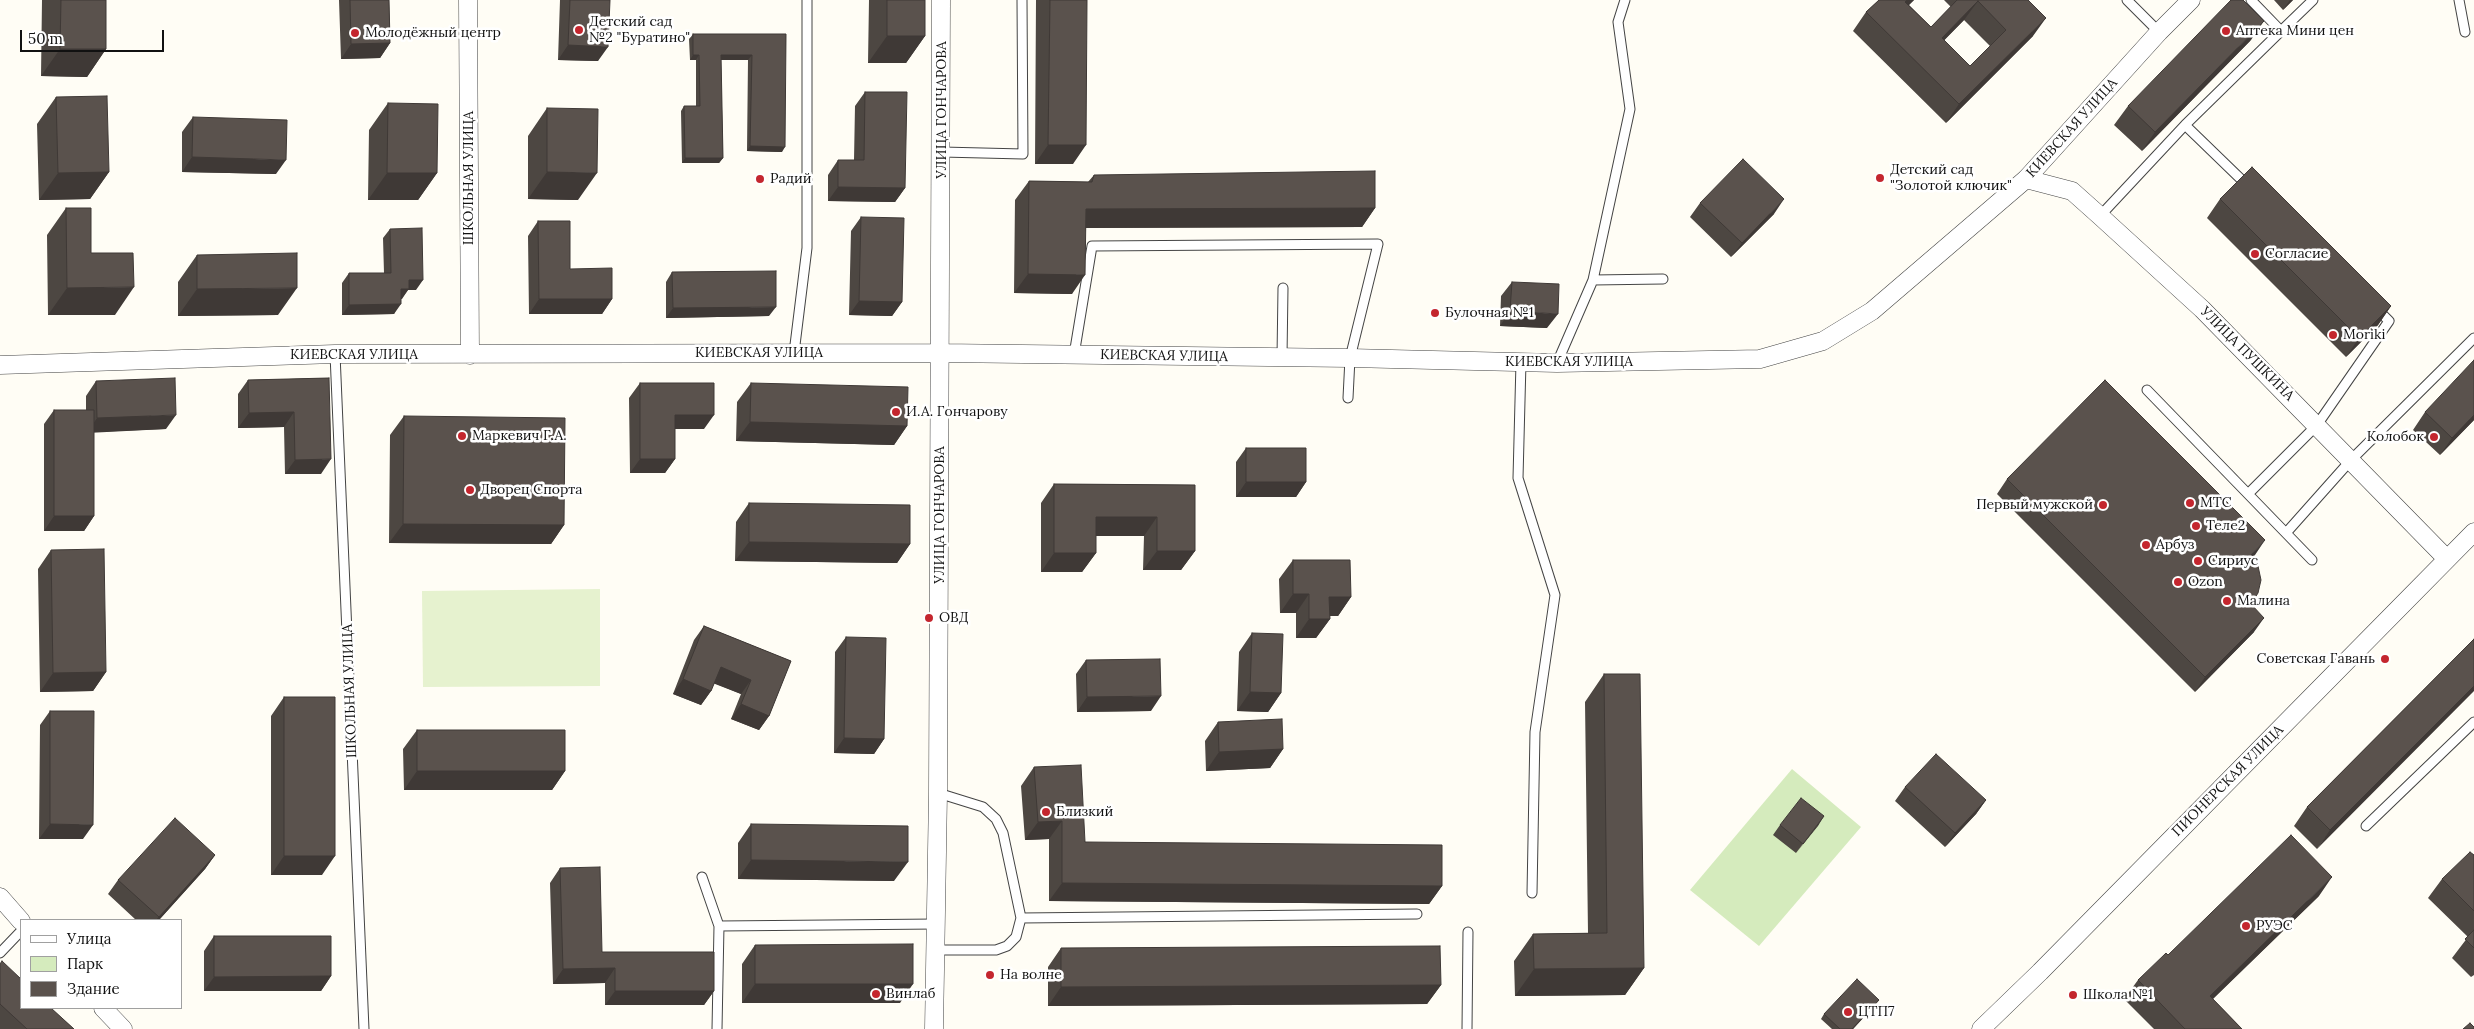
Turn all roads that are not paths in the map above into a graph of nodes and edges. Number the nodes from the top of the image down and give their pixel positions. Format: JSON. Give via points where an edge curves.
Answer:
{"nodes":[{"id":1,"x":468,"y":0,"type":"edge"},
{"id":2,"x":807,"y":0,"type":"edge"},
{"id":3,"x":941,"y":0,"type":"edge"},
{"id":4,"x":1022,"y":0,"type":"edge"},
{"id":5,"x":1626,"y":0,"type":"edge"},
{"id":6,"x":2127,"y":0,"type":"edge"},
{"id":7,"x":2191,"y":0,"type":"edge"},
{"id":8,"x":2251,"y":0,"type":"edge"},
{"id":9,"x":2314,"y":0,"type":"edge"},
{"id":10,"x":2459,"y":0,"type":"edge"},
{"id":11,"x":2281,"y":31,"type":"junction"},
{"id":12,"x":2159,"y":32,"type":"junction"},
{"id":13,"x":2466,"y":32,"type":"dead end"},
{"id":14,"x":2185,"y":125,"type":"junction"},
{"id":15,"x":942,"y":152,"type":"junction"},
{"id":16,"x":2026,"y":179,"type":"junction"},
{"id":17,"x":2255,"y":193,"type":"edge"},
{"id":18,"x":2100,"y":216,"type":"junction"},
{"id":19,"x":1663,"y":279,"type":"dead end"},
{"id":20,"x":1593,"y":280,"type":"junction"},
{"id":21,"x":1283,"y":288,"type":"dead end"},
{"id":22,"x":2368,"y":301,"type":"edge"},
{"id":23,"x":2474,"y":338,"type":"edge"},
{"id":24,"x":794,"y":353,"type":"junction"},
{"id":25,"x":941,"y":353,"type":"junction"},
{"id":26,"x":335,"y":354,"type":"junction"},
{"id":27,"x":470,"y":355,"type":"junction"},
{"id":28,"x":1074,"y":355,"type":"junction"},
{"id":29,"x":1282,"y":357,"type":"junction"},
{"id":30,"x":1350,"y":358,"type":"junction"},
{"id":31,"x":1521,"y":362,"type":"junction"},
{"id":32,"x":1557,"y":363,"type":"junction"},
{"id":33,"x":0,"y":365,"type":"edge"},
{"id":34,"x":2147,"y":390,"type":"dead end"},
{"id":35,"x":1348,"y":398,"type":"dead end"},
{"id":36,"x":2317,"y":425,"type":"junction"},
{"id":37,"x":2351,"y":460,"type":"junction"},
{"id":38,"x":2248,"y":494,"type":"junction"},
{"id":39,"x":2474,"y":532,"type":"edge"},
{"id":40,"x":2286,"y":533,"type":"junction"},
{"id":41,"x":2447,"y":558,"type":"junction"},
{"id":42,"x":2312,"y":560,"type":"dead end"},
{"id":43,"x":2474,"y":722,"type":"edge"},
{"id":44,"x":938,"y":793,"type":"junction"},
{"id":45,"x":2366,"y":826,"type":"dead end"},
{"id":46,"x":702,"y":877,"type":"dead end"},
{"id":47,"x":1532,"y":893,"type":"dead end"},
{"id":48,"x":0,"y":898,"type":"edge"},
{"id":49,"x":1417,"y":914,"type":"dead end"},
{"id":50,"x":1021,"y":918,"type":"junction"},
{"id":51,"x":20,"y":920,"type":"edge"},
{"id":52,"x":937,"y":924,"type":"junction"},
{"id":53,"x":719,"y":926,"type":"junction"},
{"id":54,"x":20,"y":932,"type":"edge"},
{"id":55,"x":1468,"y":932,"type":"dead end"},
{"id":56,"x":936,"y":950,"type":"junction"},
{"id":57,"x":0,"y":953,"type":"edge"},
{"id":58,"x":104,"y":1009,"type":"edge"},
{"id":59,"x":123,"y":1029,"type":"edge"},
{"id":60,"x":364,"y":1029,"type":"edge"},
{"id":61,"x":717,"y":1029,"type":"edge"},
{"id":62,"x":934,"y":1029,"type":"edge"},
{"id":63,"x":1467,"y":1029,"type":"edge"},
{"id":64,"x":1981,"y":1029,"type":"edge"}],
"edges":[{"from":1,"to":27,"type":"street","name":"ШКОЛЬНАЯ УЛИЦА"},
{"from":2,"to":24,"type":"lane","via":[[807,248]]},
{"from":3,"to":15,"type":"street","name":"УЛИЦА ГОНЧАРОВА"},
{"from":4,"to":15,"type":"lane","via":[[1023,154]]},
{"from":5,"to":20,"type":"lane","via":[[1618,22],[1630,109]]},
{"from":6,"to":12,"type":"lane"},
{"from":7,"to":12,"type":"street","name":"КИЕВСКАЯ УЛИЦА"},
{"from":8,"to":11,"type":"lane"},
{"from":9,"to":11,"type":"lane"},
{"from":10,"to":13,"type":"lane"},
{"from":11,"to":14,"type":"lane"},
{"from":12,"to":16,"type":"street","name":"КИЕВСКАЯ УЛИЦА"},
{"from":14,"to":17,"type":"lane"},
{"from":14,"to":18,"type":"lane"},
{"from":15,"to":25,"type":"street","name":"УЛИЦА ГОНЧАРОВА"},
{"from":16,"to":18,"type":"street","name":"УЛИЦА ПУШКИНА","via":[[2072,191]]},
{"from":16,"to":32,"type":"street","name":"КИЕВСКАЯ УЛИЦА","via":[[1872,311],[1823,341],[1760,358]]},
{"from":18,"to":36,"type":"street","name":"УЛИЦА ПУШКИНА","via":[[2202,309]]},
{"from":19,"to":20,"type":"lane"},
{"from":20,"to":32,"type":"lane"},
{"from":21,"to":29,"type":"lane"},
{"from":22,"to":36,"type":"lane","via":[[2389,321]]},
{"from":23,"to":37,"type":"lane"},
{"from":24,"to":25,"type":"street","name":"КИЕВСКАЯ УЛИЦА"},
{"from":24,"to":27,"type":"street","name":"КИЕВСКАЯ УЛИЦА"},
{"from":25,"to":28,"type":"street","name":"КИЕВСКАЯ УЛИЦА"},
{"from":25,"to":44,"type":"street","name":"УЛИЦА ГОНЧАРОВА"},
{"from":26,"to":27,"type":"street","name":"КИЕВСКАЯ УЛИЦА"},
{"from":26,"to":33,"type":"street","name":"КИЕВСКАЯ УЛИЦА"},
{"from":26,"to":60,"type":"lane","name":"ШКОЛЬНАЯ УЛИЦА"},
{"from":28,"to":29,"type":"street","name":"КИЕВСКАЯ УЛИЦА"},
{"from":28,"to":30,"type":"lane","via":[[1092,246],[1378,244]]},
{"from":29,"to":30,"type":"street","name":"КИЕВСКАЯ УЛИЦА"},
{"from":30,"to":31,"type":"street","name":"КИЕВСКАЯ УЛИЦА"},
{"from":30,"to":35,"type":"lane"},
{"from":31,"to":32,"type":"street","name":"КИЕВСКАЯ УЛИЦА"},
{"from":31,"to":47,"type":"lane","via":[[1518,478],[1556,594],[1535,732]]},
{"from":34,"to":38,"type":"lane"},
{"from":36,"to":37,"type":"street","name":"УЛИЦА ПУШКИНА"},
{"from":36,"to":38,"type":"lane"},
{"from":37,"to":40,"type":"lane"},
{"from":37,"to":41,"type":"street","name":"УЛИЦА ПУШКИНА"},
{"from":38,"to":40,"type":"lane"},
{"from":39,"to":41,"type":"street","name":"ПИОНЕРСКАЯ УЛИЦА"},
{"from":40,"to":42,"type":"lane"},
{"from":41,"to":64,"type":"street","name":"ПИОНЕРСКАЯ УЛИЦА"},
{"from":43,"to":45,"type":"lane"},
{"from":44,"to":50,"type":"lane","via":[[983,808],[996,819],[1003,833]]},
{"from":44,"to":52,"type":"street","name":"УЛИЦА ГОНЧАРОВА"},
{"from":46,"to":53,"type":"lane"},
{"from":48,"to":51,"type":"street"},
{"from":49,"to":50,"type":"lane"},
{"from":50,"to":56,"type":"lane","via":[[1016,937],[1007,946],[996,950]]},
{"from":52,"to":53,"type":"lane"},
{"from":52,"to":56,"type":"street","name":"УЛИЦА ГОНЧАРОВА"},
{"from":53,"to":61,"type":"lane"},
{"from":54,"to":57,"type":"lane"},
{"from":55,"to":63,"type":"lane"},
{"from":56,"to":62,"type":"street","name":"УЛИЦА ГОНЧАРОВА"},
{"from":58,"to":59,"type":"street"}]}
